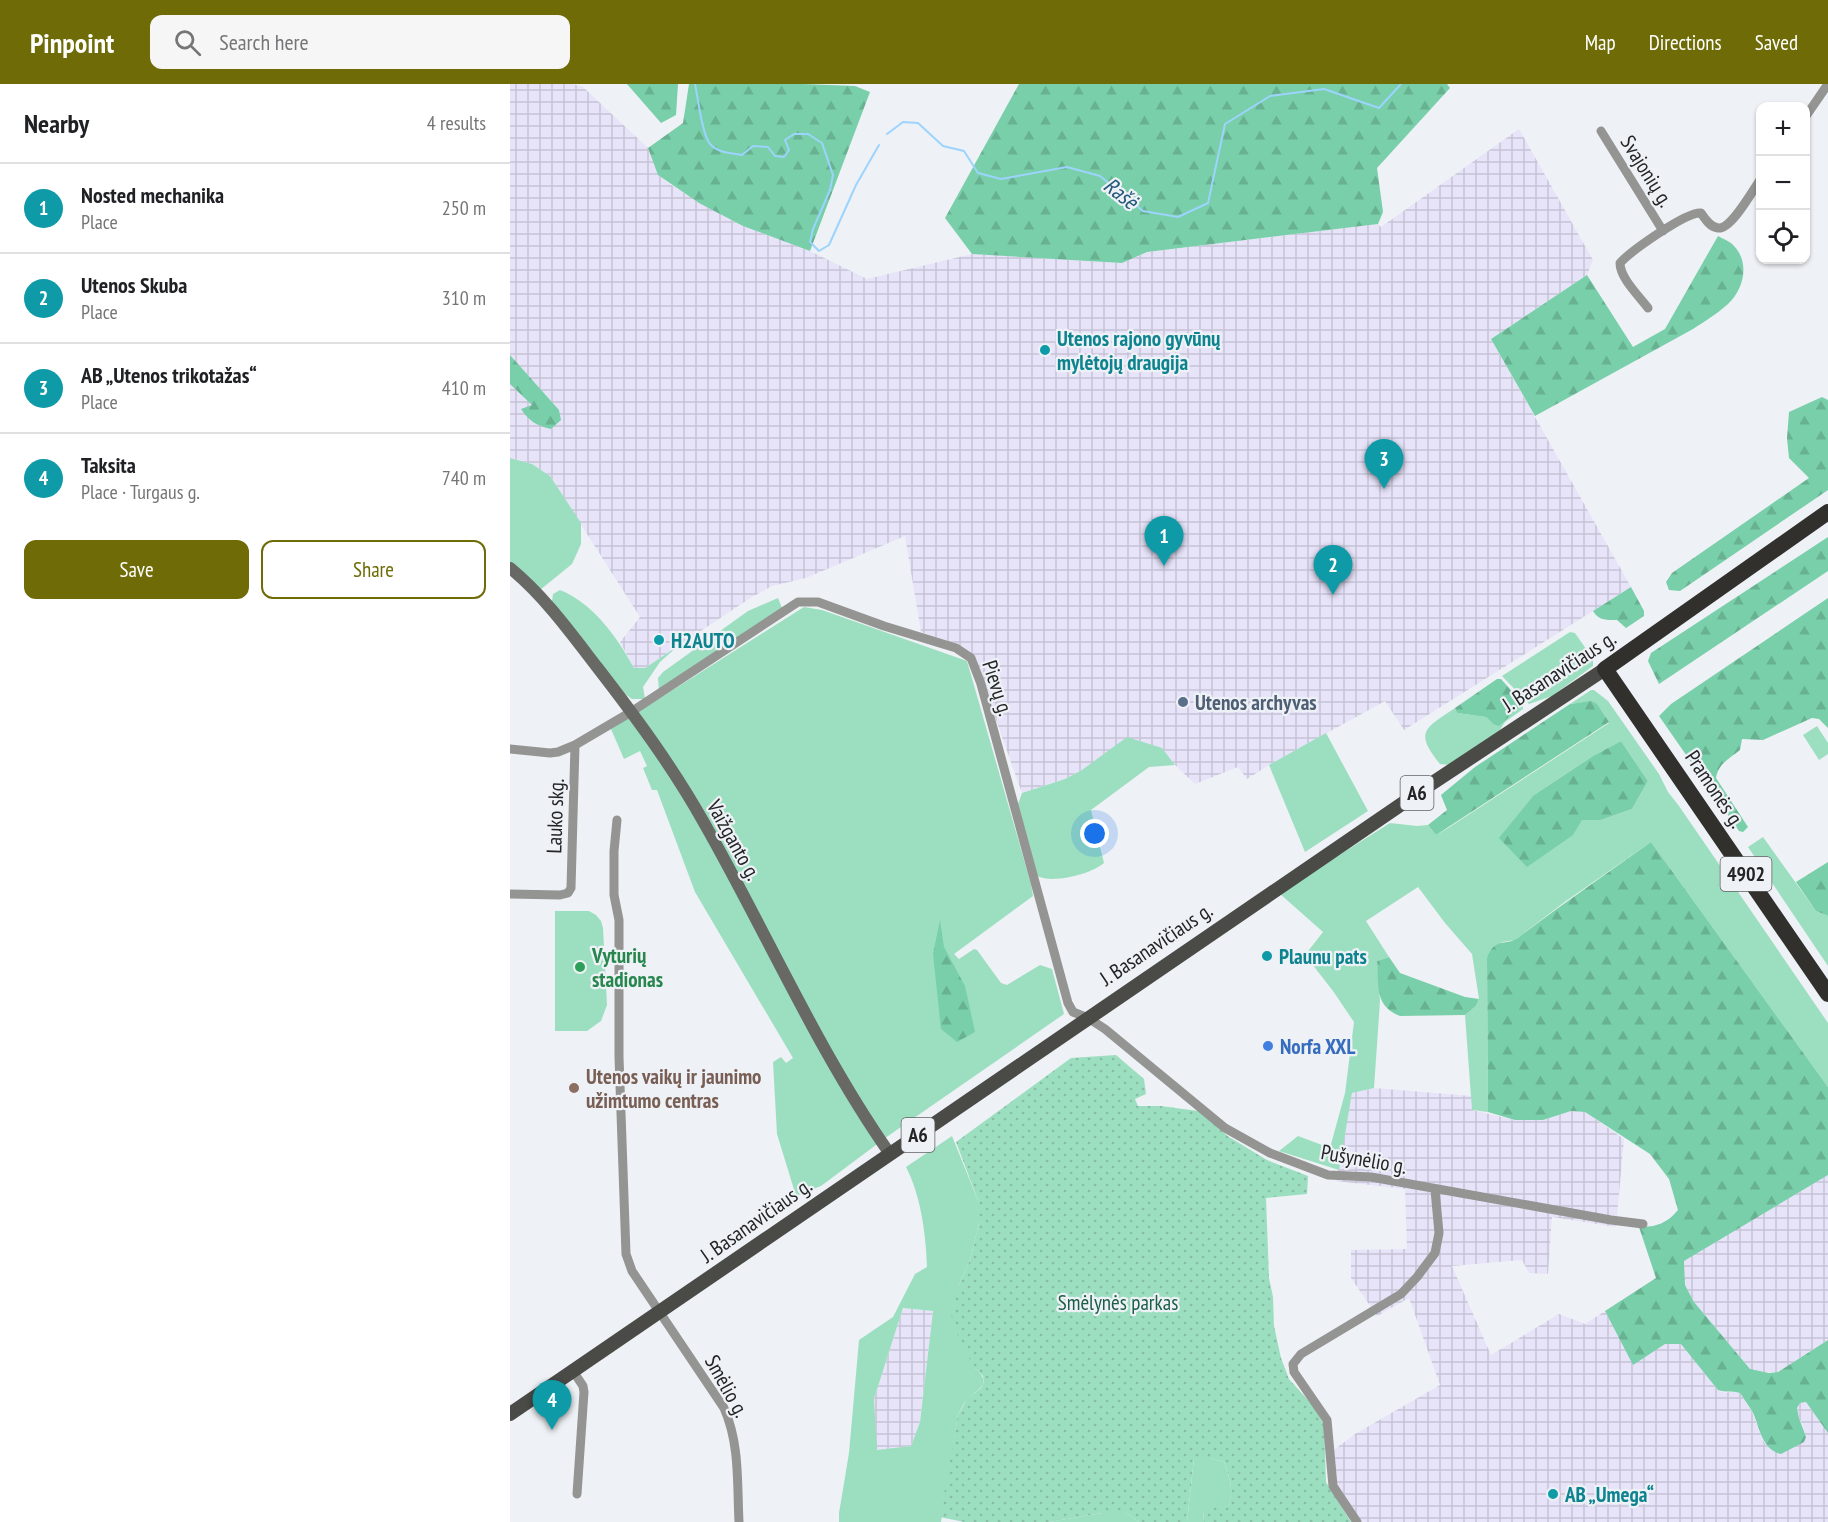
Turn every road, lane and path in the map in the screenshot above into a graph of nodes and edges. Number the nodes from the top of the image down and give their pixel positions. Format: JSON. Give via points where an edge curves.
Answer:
{"nodes":[{"id":1,"x":1828,"y":84,"type":"edge"},
{"id":2,"x":1810,"y":110,"type":"edge"},
{"id":3,"x":1601,"y":130,"type":"dead end"},
{"id":4,"x":1756,"y":187,"type":"edge"},
{"id":5,"x":1663,"y":231,"type":"junction"},
{"id":6,"x":1648,"y":308,"type":"dead end"},
{"id":7,"x":1828,"y":512,"type":"edge"},
{"id":8,"x":510,"y":568,"type":"edge"},
{"id":9,"x":1605,"y":669,"type":"junction"},
{"id":10,"x":631,"y":712,"type":"junction"},
{"id":11,"x":575,"y":745,"type":"junction"},
{"id":12,"x":510,"y":749,"type":"edge"},
{"id":13,"x":617,"y":820,"type":"dead end"},
{"id":14,"x":510,"y":894,"type":"edge"},
{"id":15,"x":1828,"y":994,"type":"edge"},
{"id":16,"x":1088,"y":1017,"type":"junction"},
{"id":17,"x":890,"y":1154,"type":"junction"},
{"id":18,"x":1435,"y":1190,"type":"junction"},
{"id":19,"x":1643,"y":1224,"type":"dead end"},
{"id":20,"x":660,"y":1313,"type":"junction"},
{"id":21,"x":573,"y":1371,"type":"junction"},
{"id":22,"x":510,"y":1414,"type":"edge"},
{"id":23,"x":577,"y":1494,"type":"dead end"},
{"id":24,"x":739,"y":1522,"type":"edge"},
{"id":25,"x":1357,"y":1522,"type":"edge"}],
"edges":[{"from":1,"to":2,"type":"street"},
{"from":3,"to":5,"type":"street","name":"Svajonių g."},
{"from":4,"to":5,"type":"street","name":"Svajonių g.","via":[[1724,228],[1711,226],[1701,213],[1694,212]]},
{"from":5,"to":6,"type":"street","name":"Svajonių g.","via":[[1620,263],[1623,275]]},
{"from":7,"to":9,"type":"highway","name":"J. Basanavičiaus g.","number":"A6"},
{"from":8,"to":10,"type":"main road","name":"Vaižganto g.","via":[[556,614]]},
{"from":9,"to":15,"type":"highway","name":"Pramonės g.","number":"4902"},
{"from":9,"to":16,"type":"main road","name":"J. Basanavičiaus g.","number":"A6"},
{"from":10,"to":11,"type":"street"},
{"from":10,"to":16,"type":"street","name":"Pievų g.","via":[[798,602],[818,602],[956,648],[971,658],[1068,1003],[1073,1012]]},
{"from":10,"to":17,"type":"main road","name":"Vaižganto g.","via":[[703,820],[833,1062]]},
{"from":11,"to":12,"type":"street","via":[[550,753]]},
{"from":11,"to":14,"type":"street","name":"Lauko skg.","via":[[571,888],[560,895]]},
{"from":13,"to":20,"type":"street","name":"Smėlio g.","via":[[614,895],[619,920],[626,1254],[632,1271]]},
{"from":16,"to":17,"type":"main road","name":"J. Basanavičiaus g.","number":"A6"},
{"from":16,"to":18,"type":"street","name":"Pušynėlio g.","via":[[1225,1128],[1270,1153],[1328,1175],[1371,1177]]},
{"from":17,"to":20,"type":"main road","name":"J. Basanavičiaus g.","number":"A6"},
{"from":18,"to":19,"type":"street","name":"Pušynėlio g."},
{"from":18,"to":25,"type":"street","via":[[1435,1253],[1417,1277],[1401,1294],[1301,1354],[1293,1364],[1294,1372],[1327,1420],[1333,1486]]},
{"from":20,"to":21,"type":"main road","name":"J. Basanavičiaus g.","number":"A6"},
{"from":20,"to":24,"type":"street","name":"Smėlio g.","via":[[730,1421],[736,1452]]},
{"from":21,"to":22,"type":"main road","name":"J. Basanavičiaus g.","number":"A6"},
{"from":21,"to":23,"type":"street","via":[[584,1392]]}]}
